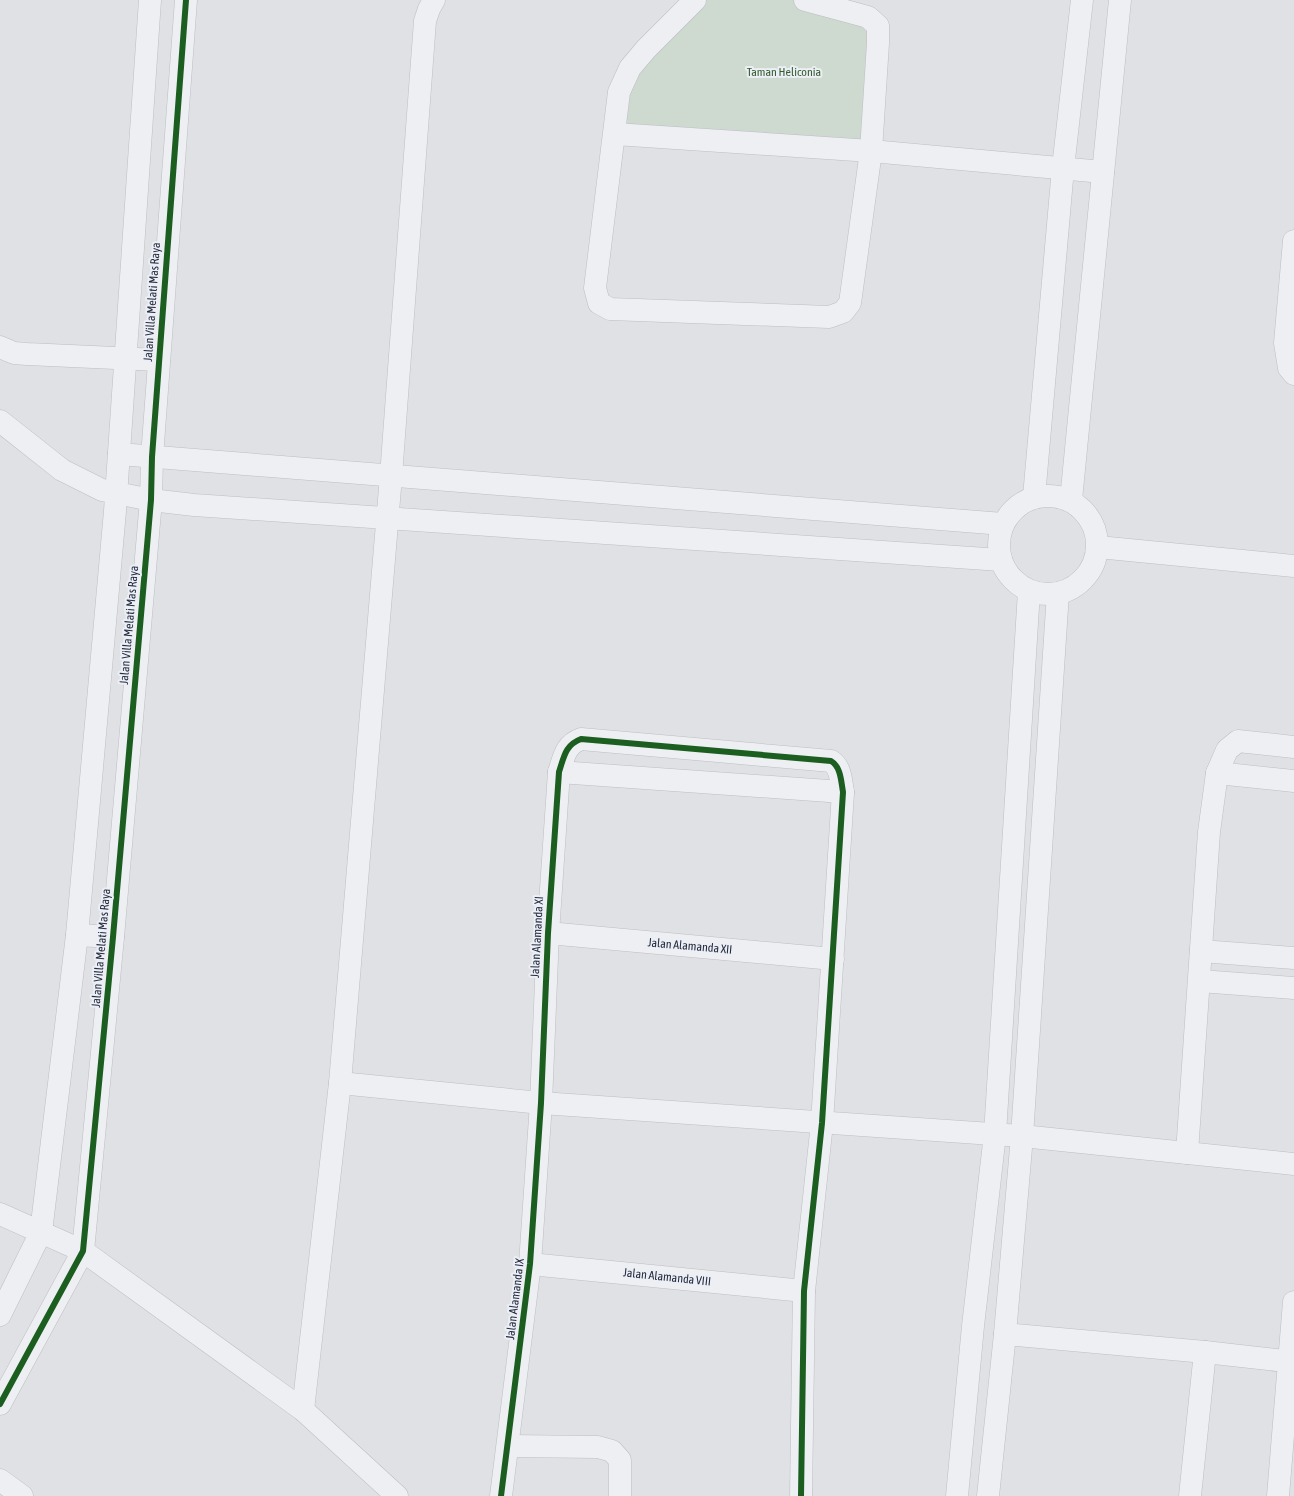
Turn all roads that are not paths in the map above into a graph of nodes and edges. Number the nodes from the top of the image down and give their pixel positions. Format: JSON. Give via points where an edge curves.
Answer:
{"nodes":[{"id":1,"x":150,"y":0,"type":"edge"},
{"id":2,"x":186,"y":0,"type":"edge"},
{"id":3,"x":434,"y":0,"type":"edge"},
{"id":4,"x":695,"y":0,"type":"edge"},
{"id":5,"x":805,"y":0,"type":"edge"},
{"id":6,"x":1082,"y":0,"type":"edge"},
{"id":7,"x":1120,"y":0,"type":"edge"},
{"id":8,"x":615,"y":134,"type":"junction"},
{"id":9,"x":871,"y":151,"type":"junction"},
{"id":10,"x":1063,"y":168,"type":"junction"},
{"id":11,"x":1103,"y":172,"type":"junction"},
{"id":12,"x":1294,"y":241,"type":"edge"},
{"id":13,"x":1290,"y":343,"type":"edge"},
{"id":14,"x":0,"y":348,"type":"edge"},
{"id":15,"x":125,"y":357,"type":"junction"},
{"id":16,"x":159,"y":360,"type":"junction"},
{"id":17,"x":1294,"y":374,"type":"edge"},
{"id":18,"x":0,"y":421,"type":"edge"},
{"id":19,"x":119,"y":454,"type":"junction"},
{"id":20,"x":152,"y":457,"type":"junction"},
{"id":21,"x":391,"y":476,"type":"junction"},
{"id":22,"x":116,"y":493,"type":"junction"},
{"id":23,"x":1034,"y":497,"type":"junction"},
{"id":24,"x":151,"y":500,"type":"junction"},
{"id":25,"x":1071,"y":500,"type":"junction"},
{"id":26,"x":388,"y":518,"type":"junction"},
{"id":27,"x":1003,"y":524,"type":"junction"},
{"id":28,"x":1098,"y":547,"type":"junction"},
{"id":29,"x":1001,"y":560,"type":"junction"},
{"id":30,"x":1294,"y":566,"type":"edge"},
{"id":31,"x":1029,"y":591,"type":"junction"},
{"id":32,"x":1058,"y":593,"type":"junction"},
{"id":33,"x":1294,"y":747,"type":"edge"},
{"id":34,"x":560,"y":772,"type":"junction"},
{"id":35,"x":1217,"y":773,"type":"junction"},
{"id":36,"x":1294,"y":780,"type":"edge"},
{"id":37,"x":843,"y":792,"type":"junction"},
{"id":38,"x":548,"y":933,"type":"junction"},
{"id":39,"x":77,"y":935,"type":"junction"},
{"id":40,"x":113,"y":937,"type":"junction"},
{"id":41,"x":1201,"y":951,"type":"junction"},
{"id":42,"x":1294,"y":958,"type":"edge"},
{"id":43,"x":833,"y":959,"type":"junction"},
{"id":44,"x":1200,"y":981,"type":"junction"},
{"id":45,"x":1294,"y":988,"type":"edge"},
{"id":46,"x":340,"y":1084,"type":"junction"},
{"id":47,"x":541,"y":1103,"type":"junction"},
{"id":48,"x":822,"y":1123,"type":"junction"},
{"id":49,"x":995,"y":1134,"type":"junction"},
{"id":50,"x":1022,"y":1136,"type":"junction"},
{"id":51,"x":1187,"y":1153,"type":"junction"},
{"id":52,"x":1294,"y":1164,"type":"edge"},
{"id":53,"x":0,"y":1214,"type":"edge"},
{"id":54,"x":41,"y":1232,"type":"junction"},
{"id":55,"x":82,"y":1251,"type":"junction"},
{"id":56,"x":530,"y":1264,"type":"junction"},
{"id":57,"x":804,"y":1291,"type":"junction"},
{"id":58,"x":1294,"y":1302,"type":"edge"},
{"id":59,"x":0,"y":1315,"type":"edge"},
{"id":60,"x":1005,"y":1334,"type":"junction"},
{"id":61,"x":1205,"y":1352,"type":"junction"},
{"id":62,"x":1291,"y":1362,"type":"edge"},
{"id":63,"x":0,"y":1404,"type":"edge"},
{"id":64,"x":303,"y":1410,"type":"junction"},
{"id":65,"x":508,"y":1446,"type":"junction"},
{"id":66,"x":0,"y":1480,"type":"edge"},
{"id":67,"x":22,"y":1496,"type":"edge"},
{"id":68,"x":396,"y":1496,"type":"edge"},
{"id":69,"x":501,"y":1496,"type":"edge"},
{"id":70,"x":620,"y":1496,"type":"edge"},
{"id":71,"x":801,"y":1496,"type":"edge"},
{"id":72,"x":957,"y":1496,"type":"edge"},
{"id":73,"x":988,"y":1496,"type":"edge"},
{"id":74,"x":1190,"y":1496,"type":"edge"},
{"id":75,"x":1278,"y":1496,"type":"edge"}],
"edges":[{"from":1,"to":15,"type":"street","name":"Jalan Villa Melati Mas Raya"},
{"from":2,"to":16,"type":"street","name":"Jalan Villa Melati Mas Raya"},
{"from":3,"to":21,"type":"street","via":[[425,21]]},
{"from":4,"to":8,"type":"street","via":[[630,68],[619,92]]},
{"from":5,"to":9,"type":"street","via":[[868,17],[878,26]]},
{"from":6,"to":10,"type":"street"},
{"from":7,"to":11,"type":"street"},
{"from":8,"to":9,"type":"street"},
{"from":8,"to":9,"type":"street","via":[[595,288],[599,303],[610,309],[829,317],[843,312],[850,302]]},
{"from":9,"to":10,"type":"street"},
{"from":10,"to":11,"type":"street"},
{"from":10,"to":23,"type":"street"},
{"from":11,"to":25,"type":"street"},
{"from":12,"to":13,"type":"street"},
{"from":13,"to":17,"type":"street","via":[[1289,368]]},
{"from":14,"to":15,"type":"street","via":[[27,354]]},
{"from":15,"to":16,"type":"street"},
{"from":15,"to":19,"type":"street","name":"Jalan Villa Melati Mas Raya"},
{"from":16,"to":20,"type":"street","name":"Jalan Villa Melati Mas Raya"},
{"from":18,"to":22,"type":"street","via":[[62,470],[102,490]]},
{"from":19,"to":20,"type":"street"},
{"from":19,"to":22,"type":"street","name":"Jalan Villa Melati Mas Raya"},
{"from":20,"to":21,"type":"street"},
{"from":20,"to":24,"type":"street","name":"Jalan Villa Melati Mas Raya"},
{"from":21,"to":26,"type":"street"},
{"from":21,"to":27,"type":"street"},
{"from":22,"to":24,"type":"street"},
{"from":22,"to":39,"type":"street","name":"Jalan Villa Melati Mas Raya"},
{"from":23,"to":25,"type":"street","via":[[1052,495]]},
{"from":23,"to":27,"type":"street","via":[[1015,508]]},
{"from":24,"to":26,"type":"street"},
{"from":24,"to":40,"type":"street","name":"Jalan Villa Melati Mas Raya"},
{"from":25,"to":28,"type":"street","via":[[1086,512],[1096,528]]},
{"from":26,"to":29,"type":"street"},
{"from":26,"to":46,"type":"street"},
{"from":27,"to":29,"type":"street","via":[[998,542]]},
{"from":28,"to":30,"type":"street"},
{"from":28,"to":32,"type":"street","via":[[1097,558],[1086,577],[1079,585]]},
{"from":29,"to":31,"type":"street","via":[[1007,573]]},
{"from":31,"to":32,"type":"street"},
{"from":31,"to":49,"type":"street"},
{"from":32,"to":50,"type":"street"},
{"from":33,"to":35,"type":"street","via":[[1238,741],[1227,750]]},
{"from":34,"to":37,"type":"street"},
{"from":34,"to":37,"type":"street","name":"Jalan Alamanda XI","via":[[572,742],[581,739],[831,761],[836,764],[839,771]]},
{"from":34,"to":38,"type":"street","name":"Jalan Alamanda XI"},
{"from":35,"to":36,"type":"street"},
{"from":35,"to":41,"type":"street","via":[[1209,832]]},
{"from":37,"to":43,"type":"street","name":"Jalan Alamanda XI"},
{"from":38,"to":43,"type":"street","name":"Jalan Alamanda XII"},
{"from":38,"to":47,"type":"street","name":"Jalan Alamanda XI"},
{"from":39,"to":40,"type":"street"},
{"from":39,"to":54,"type":"street","name":"Jalan Villa Melati Mas Raya"},
{"from":40,"to":55,"type":"street","name":"Jalan Villa Melati Mas Raya"},
{"from":41,"to":42,"type":"street"},
{"from":41,"to":44,"type":"street"},
{"from":43,"to":48,"type":"street","name":"Jalan Alamanda XI"},
{"from":44,"to":45,"type":"street"},
{"from":44,"to":51,"type":"street"},
{"from":46,"to":47,"type":"street"},
{"from":46,"to":64,"type":"street"},
{"from":47,"to":48,"type":"street"},
{"from":47,"to":56,"type":"street","name":"Jalan Alamanda IX"},
{"from":48,"to":49,"type":"street"},
{"from":48,"to":57,"type":"street","name":"Jalan Alamanda XI"},
{"from":49,"to":50,"type":"street"},
{"from":49,"to":72,"type":"street"},
{"from":50,"to":51,"type":"street"},
{"from":50,"to":60,"type":"street"},
{"from":51,"to":52,"type":"street"},
{"from":53,"to":54,"type":"street"},
{"from":54,"to":55,"type":"street"},
{"from":54,"to":59,"type":"street","name":"Jalan Villa Melati Mas Raya"},
{"from":55,"to":63,"type":"street"},
{"from":55,"to":64,"type":"street"},
{"from":56,"to":57,"type":"street","name":"Jalan Alamanda VIII"},
{"from":56,"to":65,"type":"street","name":"Jalan Alamanda IX"},
{"from":57,"to":71,"type":"street","name":"Jalan Alamanda XI"},
{"from":58,"to":62,"type":"street"},
{"from":60,"to":61,"type":"street"},
{"from":60,"to":73,"type":"street"},
{"from":61,"to":62,"type":"street"},
{"from":61,"to":74,"type":"street"},
{"from":62,"to":75,"type":"street"},
{"from":64,"to":68,"type":"street"},
{"from":65,"to":69,"type":"street","name":"Jalan Alamanda IX"},
{"from":65,"to":70,"type":"street","via":[[598,1447],[612,1451],[620,1460]]},
{"from":66,"to":67,"type":"street"}]}
